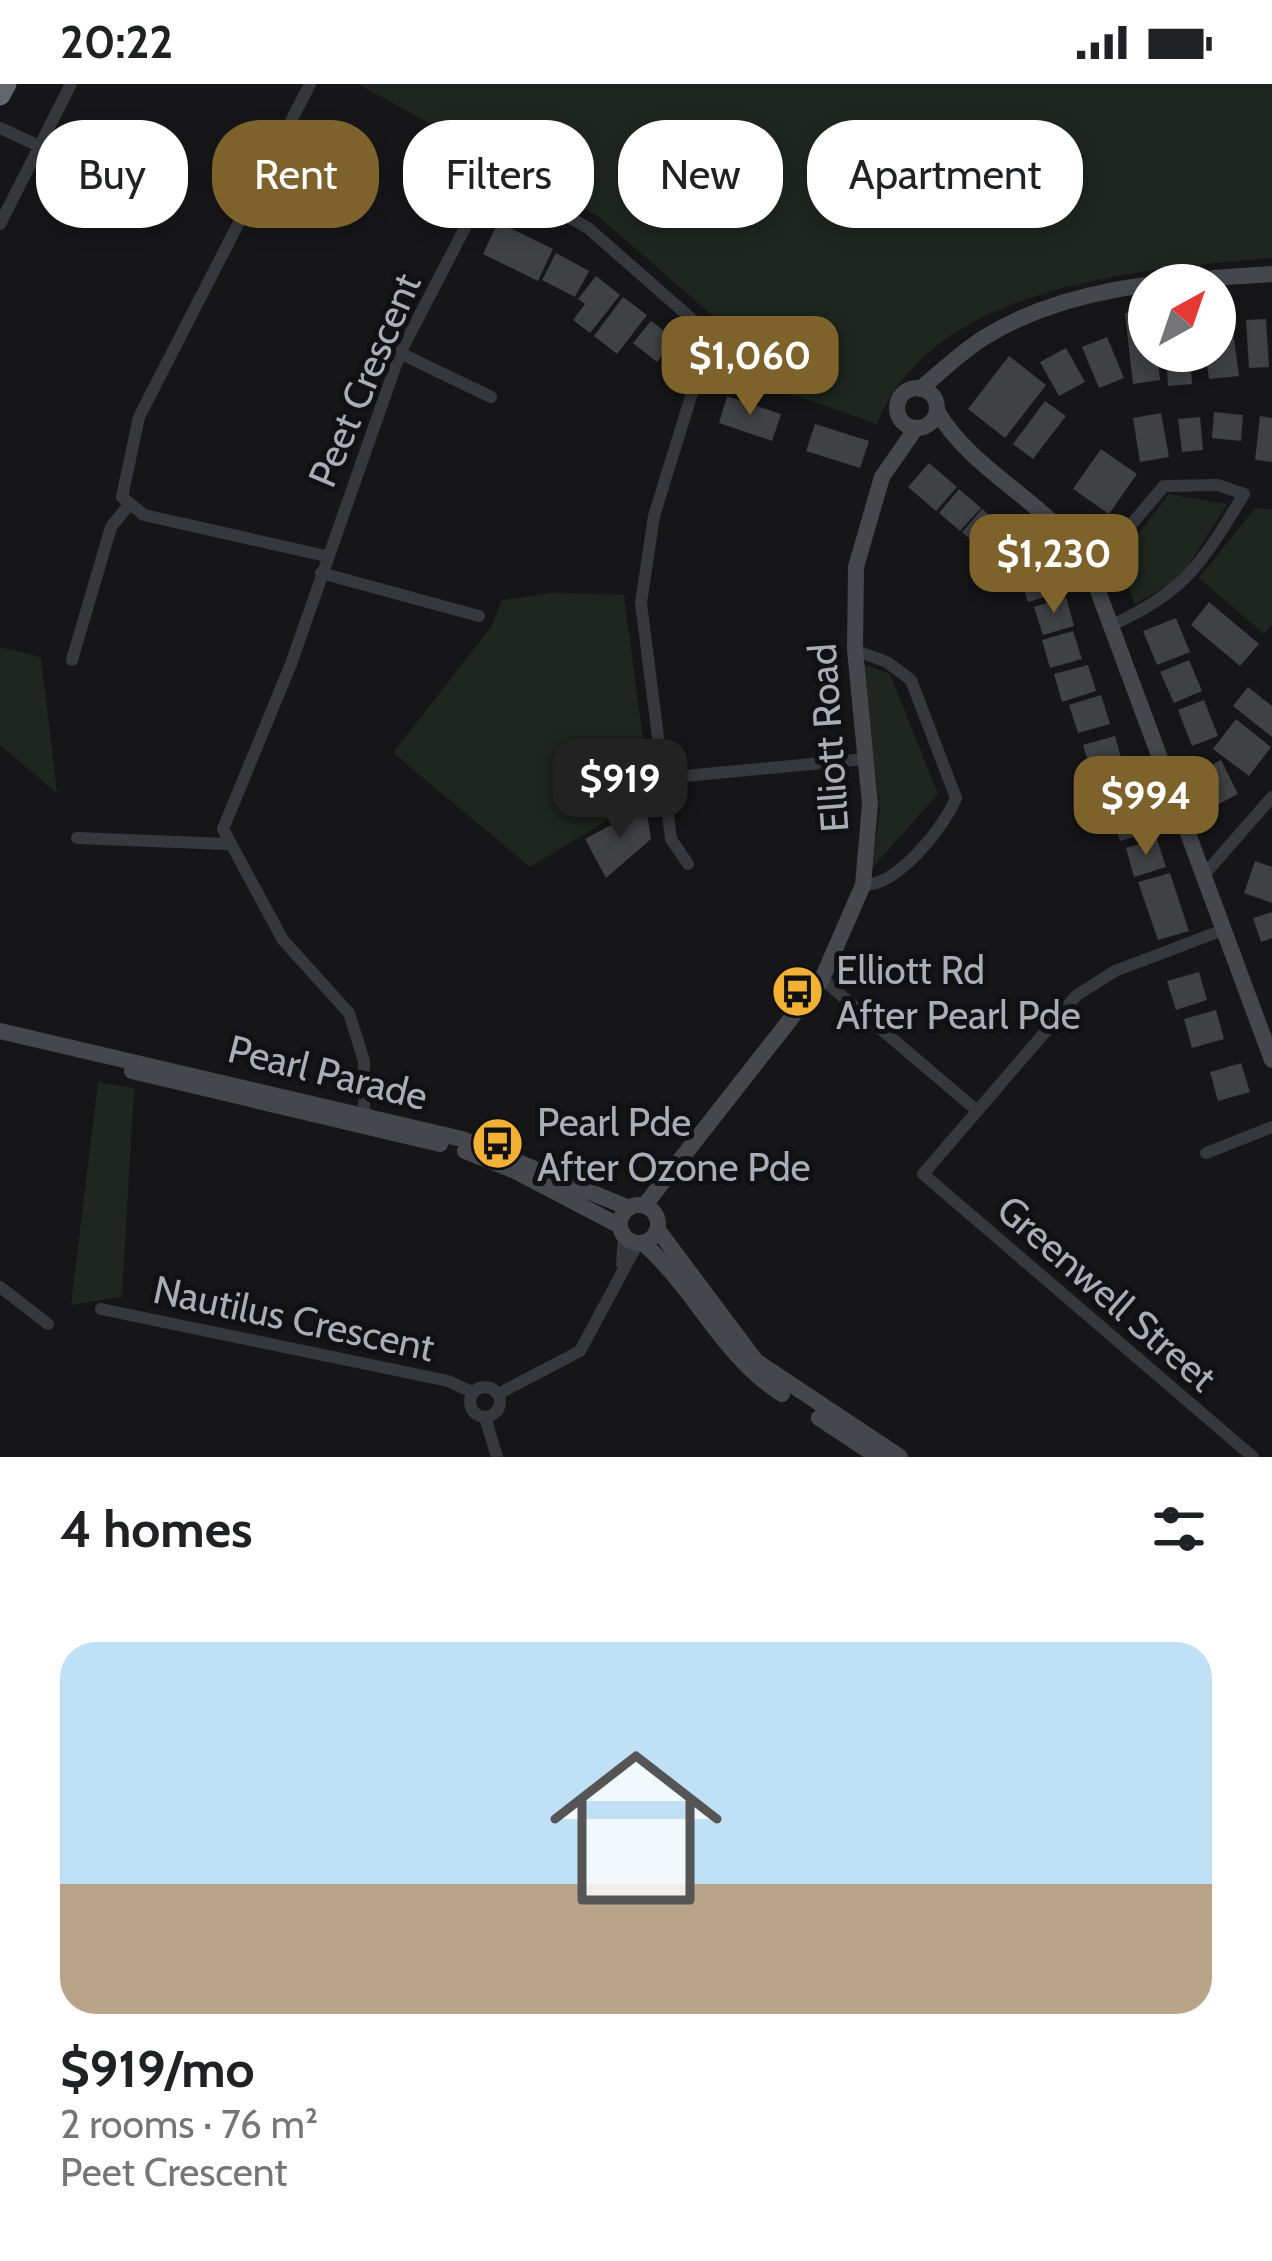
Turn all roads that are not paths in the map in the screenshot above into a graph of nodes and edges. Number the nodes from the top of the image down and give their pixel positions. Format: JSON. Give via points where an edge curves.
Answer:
{"nodes":[{"id":1,"x":6,"y":84,"type":"edge"},
{"id":2,"x":71,"y":84,"type":"edge"},
{"id":3,"x":310,"y":84,"type":"edge"},
{"id":4,"x":0,"y":95,"type":"edge"},
{"id":5,"x":52,"y":120,"type":"edge"},
{"id":6,"x":0,"y":128,"type":"edge"},
{"id":7,"x":36,"y":145,"type":"edge"},
{"id":8,"x":36,"y":152,"type":"edge"},
{"id":9,"x":0,"y":224,"type":"edge"},
{"id":10,"x":1272,"y":274,"type":"edge"},
{"id":11,"x":400,"y":353,"type":"junction"},
{"id":12,"x":944,"y":369,"type":"junction"},
{"id":13,"x":920,"y":388,"type":"junction"},
{"id":14,"x":491,"y":398,"type":"dead end"},
{"id":15,"x":936,"y":407,"type":"junction"},
{"id":16,"x":913,"y":425,"type":"junction"},
{"id":17,"x":950,"y":435,"type":"junction"},
{"id":18,"x":128,"y":506,"type":"junction"},
{"id":19,"x":326,"y":556,"type":"junction"},
{"id":20,"x":1088,"y":564,"type":"junction"},
{"id":21,"x":321,"y":573,"type":"junction"},
{"id":22,"x":479,"y":616,"type":"dead end"},
{"id":23,"x":1112,"y":625,"type":"junction"},
{"id":24,"x":855,"y":650,"type":"junction"},
{"id":25,"x":72,"y":660,"type":"dead end"},
{"id":26,"x":866,"y":759,"type":"junction"},
{"id":27,"x":663,"y":778,"type":"junction"},
{"id":28,"x":1272,"y":797,"type":"edge"},
{"id":29,"x":77,"y":838,"type":"dead end"},
{"id":30,"x":227,"y":844,"type":"junction"},
{"id":31,"x":688,"y":864,"type":"dead end"},
{"id":32,"x":1203,"y":876,"type":"junction"},
{"id":33,"x":863,"y":885,"type":"junction"},
{"id":34,"x":1223,"y":930,"type":"junction"},
{"id":35,"x":822,"y":979,"type":"junction"},
{"id":36,"x":0,"y":1031,"type":"edge"},
{"id":37,"x":0,"y":1042,"type":"edge"},
{"id":38,"x":1272,"y":1060,"type":"edge"},
{"id":39,"x":975,"y":1109,"type":"junction"},
{"id":40,"x":364,"y":1119,"type":"junction"},
{"id":41,"x":1272,"y":1127,"type":"edge"},
{"id":42,"x":1206,"y":1154,"type":"dead end"},
{"id":43,"x":647,"y":1214,"type":"junction"},
{"id":44,"x":631,"y":1237,"type":"junction"},
{"id":45,"x":0,"y":1287,"type":"edge"},
{"id":46,"x":101,"y":1309,"type":"dead end"},
{"id":47,"x":48,"y":1324,"type":"dead end"},
{"id":48,"x":472,"y":1392,"type":"junction"},
{"id":49,"x":498,"y":1394,"type":"junction"},
{"id":50,"x":485,"y":1417,"type":"junction"},
{"id":51,"x":497,"y":1457,"type":"edge"},
{"id":52,"x":878,"y":1457,"type":"edge"},
{"id":53,"x":900,"y":1457,"type":"edge"},
{"id":54,"x":1253,"y":1457,"type":"edge"}],
"edges":[{"from":1,"to":4,"type":"highway"},
{"from":2,"to":5,"type":"street"},
{"from":3,"to":18,"type":"street","via":[[139,417],[121,481]]},
{"from":6,"to":7,"type":"street"},
{"from":8,"to":9,"type":"street"},
{"from":10,"to":12,"type":"street","name":"Elliott Road","via":[[1111,289],[1063,302],[987,336]]},
{"from":11,"to":14,"type":"street"},
{"from":11,"to":19,"type":"street","name":"Peet Crescent"},
{"from":11,"to":27,"type":"street","name":"Peet Crescent","via":[[493,174],[588,228],[710,335],[654,515],[641,603]]},
{"from":12,"to":13,"type":"street","name":"Elliott Road"},
{"from":12,"to":15,"type":"street","name":"Elliott Road"},
{"from":13,"to":15,"type":"street"},
{"from":13,"to":16,"type":"street","name":"Elliott Road","via":[[899,399]]},
{"from":15,"to":16,"type":"street","name":"Elliott Road"},
{"from":15,"to":17,"type":"street"},
{"from":16,"to":17,"type":"street"},
{"from":16,"to":24,"type":"street","name":"Elliott Road","via":[[866,522],[856,567]]},
{"from":17,"to":20,"type":"street","via":[[1061,527]]},
{"from":18,"to":19,"type":"street"},
{"from":18,"to":25,"type":"street","via":[[111,527]]},
{"from":19,"to":21,"type":"street","name":"Peet Crescent"},
{"from":20,"to":23,"type":"street"},
{"from":20,"to":23,"type":"street","via":[[1164,486],[1218,485],[1244,494],[1184,582]]},
{"from":21,"to":22,"type":"street"},
{"from":21,"to":30,"type":"street","name":"Peet Crescent","via":[[223,829]]},
{"from":23,"to":32,"type":"street"},
{"from":24,"to":26,"type":"street","name":"Elliott Road"},
{"from":24,"to":33,"type":"street","via":[[910,680],[956,798],[891,878]]},
{"from":26,"to":27,"type":"street"},
{"from":26,"to":33,"type":"street","name":"Elliott Road","via":[[871,828]]},
{"from":27,"to":31,"type":"street","name":"Peet Crescent","via":[[671,839]]},
{"from":28,"to":32,"type":"street"},
{"from":29,"to":30,"type":"street"},
{"from":30,"to":40,"type":"street","via":[[283,940],[349,1013],[364,1061]]},
{"from":32,"to":34,"type":"street"},
{"from":33,"to":35,"type":"street","name":"Elliott Road"},
{"from":34,"to":38,"type":"street"},
{"from":34,"to":39,"type":"street","via":[[1115,970],[1077,995]]},
{"from":35,"to":39,"type":"street"},
{"from":35,"to":43,"type":"street","name":"Elliott Road"},
{"from":36,"to":40,"type":"street","name":"Pearl Parade"},
{"from":37,"to":40,"type":"street","name":"Pearl Parade"},
{"from":39,"to":54,"type":"street","name":"Greenwell Street","via":[[922,1174]]},
{"from":40,"to":43,"type":"street","name":"Pearl Parade","via":[[493,1149]]},
{"from":40,"to":44,"type":"street","name":"Pearl Parade","via":[[493,1161]]},
{"from":41,"to":42,"type":"street"},
{"from":43,"to":44,"type":"street"},
{"from":43,"to":44,"type":"street"},
{"from":43,"to":53,"type":"street","via":[[756,1361]]},
{"from":44,"to":49,"type":"street","via":[[580,1351]]},
{"from":44,"to":52,"type":"street","name":"Pearl Parade","via":[[671,1269],[750,1371]]},
{"from":45,"to":47,"type":"street"},
{"from":46,"to":48,"type":"street","name":"Nautilus Crescent"},
{"from":48,"to":49,"type":"street","name":"Nautilus Crescent"},
{"from":48,"to":50,"type":"street","name":"Nautilus Crescent","via":[[473,1412]]},
{"from":49,"to":50,"type":"street","via":[[498,1409]]},
{"from":50,"to":51,"type":"street","name":"Nautilus Crescent"}]}
